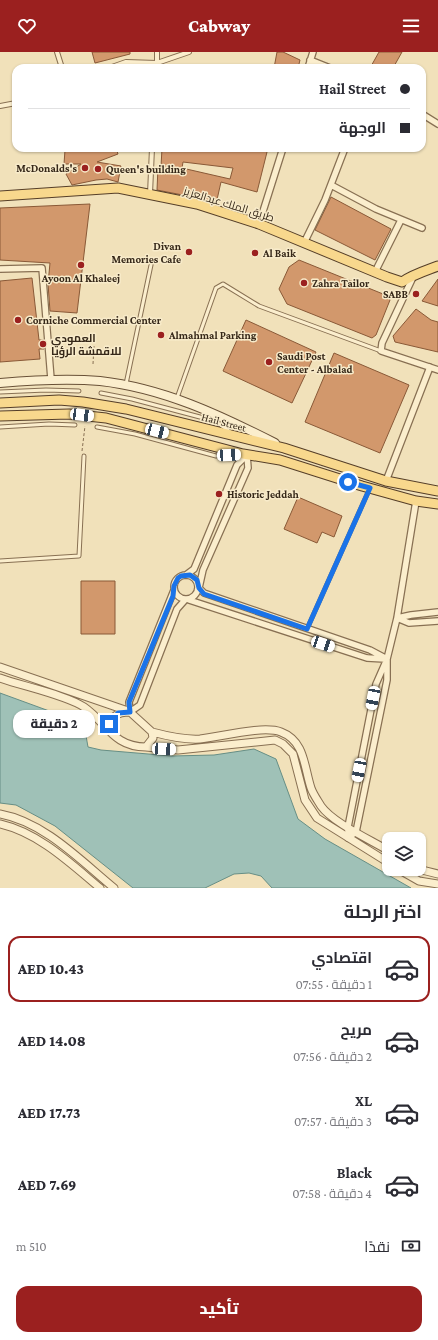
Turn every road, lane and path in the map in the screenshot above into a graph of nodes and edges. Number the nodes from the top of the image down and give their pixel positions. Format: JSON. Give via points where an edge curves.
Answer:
{"nodes":[{"id":1,"x":57,"y":52,"type":"edge"},
{"id":2,"x":157,"y":52,"type":"edge"},
{"id":3,"x":189,"y":52,"type":"edge"},
{"id":4,"x":313,"y":52,"type":"edge"},
{"id":5,"x":310,"y":60,"type":"junction"},
{"id":6,"x":157,"y":63,"type":"junction"},
{"id":7,"x":61,"y":64,"type":"edge"},
{"id":8,"x":120,"y":64,"type":"edge"},
{"id":9,"x":309,"y":64,"type":"edge"},
{"id":10,"x":320,"y":64,"type":"edge"},
{"id":11,"x":12,"y":103,"type":"edge"},
{"id":12,"x":0,"y":106,"type":"edge"},
{"id":13,"x":426,"y":116,"type":"edge"},
{"id":14,"x":438,"y":124,"type":"edge"},
{"id":15,"x":152,"y":152,"type":"edge"},
{"id":16,"x":282,"y":152,"type":"edge"},
{"id":17,"x":343,"y":152,"type":"edge"},
{"id":18,"x":331,"y":185,"type":"junction"},
{"id":19,"x":150,"y":195,"type":"junction"},
{"id":20,"x":0,"y":196,"type":"edge"},
{"id":21,"x":401,"y":220,"type":"junction"},
{"id":22,"x":259,"y":224,"type":"junction"},
{"id":23,"x":422,"y":228,"type":"dead end"},
{"id":24,"x":304,"y":243,"type":"junction"},
{"id":25,"x":151,"y":264,"type":"dead end"},
{"id":26,"x":438,"y":266,"type":"edge"},
{"id":27,"x":0,"y":269,"type":"edge"},
{"id":28,"x":375,"y":272,"type":"junction"},
{"id":29,"x":415,"y":273,"type":"junction"},
{"id":30,"x":94,"y":346,"type":"dead end"},
{"id":31,"x":381,"y":351,"type":"junction"},
{"id":32,"x":93,"y":364,"type":"dead end"},
{"id":33,"x":430,"y":367,"type":"junction"},
{"id":34,"x":438,"y":370,"type":"edge"},
{"id":35,"x":51,"y":379,"type":"junction"},
{"id":36,"x":0,"y":383,"type":"edge"},
{"id":37,"x":126,"y":386,"type":"junction"},
{"id":38,"x":79,"y":391,"type":"dead end"},
{"id":39,"x":0,"y":392,"type":"edge"},
{"id":40,"x":101,"y":393,"type":"dead end"},
{"id":41,"x":177,"y":398,"type":"junction"},
{"id":42,"x":0,"y":403,"type":"edge"},
{"id":43,"x":0,"y":416,"type":"edge"},
{"id":44,"x":75,"y":425,"type":"dead end"},
{"id":45,"x":85,"y":426,"type":"dead end"},
{"id":46,"x":0,"y":427,"type":"edge"},
{"id":47,"x":97,"y":427,"type":"dead end"},
{"id":48,"x":241,"y":439,"type":"junction"},
{"id":49,"x":284,"y":448,"type":"junction"},
{"id":50,"x":82,"y":452,"type":"dead end"},
{"id":51,"x":245,"y":455,"type":"junction"},
{"id":52,"x":84,"y":456,"type":"dead end"},
{"id":53,"x":386,"y":481,"type":"junction"},
{"id":54,"x":370,"y":488,"type":"junction"},
{"id":55,"x":438,"y":491,"type":"edge"},
{"id":56,"x":416,"y":501,"type":"junction"},
{"id":57,"x":438,"y":504,"type":"edge"},
{"id":58,"x":0,"y":561,"type":"edge"},
{"id":59,"x":186,"y":575,"type":"junction"},
{"id":60,"x":199,"y":588,"type":"junction"},
{"id":61,"x":174,"y":590,"type":"junction"},
{"id":62,"x":187,"y":600,"type":"junction"},
{"id":63,"x":438,"y":612,"type":"edge"},
{"id":64,"x":397,"y":618,"type":"junction"},
{"id":65,"x":438,"y":621,"type":"edge"},
{"id":66,"x":307,"y":629,"type":"junction"},
{"id":67,"x":388,"y":659,"type":"junction"},
{"id":68,"x":0,"y":667,"type":"edge"},
{"id":69,"x":0,"y":678,"type":"edge"},
{"id":70,"x":130,"y":712,"type":"junction"},
{"id":71,"x":109,"y":731,"type":"junction"},
{"id":72,"x":152,"y":732,"type":"junction"},
{"id":73,"x":146,"y":747,"type":"junction"},
{"id":74,"x":0,"y":814,"type":"edge"},
{"id":75,"x":0,"y":824,"type":"edge"},
{"id":76,"x":348,"y":827,"type":"junction"},
{"id":77,"x":356,"y":832,"type":"junction"},
{"id":78,"x":348,"y":838,"type":"junction"},
{"id":79,"x":382,"y":847,"type":"edge"},
{"id":80,"x":382,"y":859,"type":"edge"},
{"id":81,"x":426,"y":871,"type":"edge"},
{"id":82,"x":438,"y":874,"type":"edge"},
{"id":83,"x":410,"y":876,"type":"edge"},
{"id":84,"x":438,"y":884,"type":"edge"},
{"id":85,"x":100,"y":888,"type":"edge"},
{"id":86,"x":114,"y":888,"type":"edge"}],
"edges":[{"from":1,"to":7,"type":"street"},
{"from":2,"to":6,"type":"street"},
{"from":3,"to":6,"type":"street"},
{"from":4,"to":5,"type":"street"},
{"from":5,"to":9,"type":"street"},
{"from":5,"to":10,"type":"street"},
{"from":6,"to":8,"type":"street"},
{"from":11,"to":12,"type":"street"},
{"from":13,"to":14,"type":"street"},
{"from":15,"to":19,"type":"street"},
{"from":16,"to":22,"type":"street"},
{"from":17,"to":18,"type":"street"},
{"from":18,"to":21,"type":"street"},
{"from":18,"to":24,"type":"street"},
{"from":19,"to":20,"type":"main road","name":"طريق الملك عبدالعزيز","via":[[118,188]]},
{"from":19,"to":22,"type":"main road","name":"طريق الملك عبدالعزيز","via":[[197,204]]},
{"from":21,"to":23,"type":"street"},
{"from":21,"to":28,"type":"street"},
{"from":22,"to":24,"type":"main road","name":"طريق الملك عبدالعزيز"},
{"from":24,"to":28,"type":"main road","name":"طريق الملك عبدالعزيز"},
{"from":25,"to":37,"type":"lane"},
{"from":26,"to":29,"type":"main road","name":"طريق الملك عبدالعزيز"},
{"from":27,"to":35,"type":"street","via":[[42,268]]},
{"from":28,"to":29,"type":"main road","name":"طريق الملك عبدالعزيز","via":[[402,282]]},
{"from":29,"to":31,"type":"street","via":[[382,343]]},
{"from":30,"to":32,"type":"path"},
{"from":31,"to":33,"type":"street"},
{"from":31,"to":41,"type":"lane","via":[[259,306],[223,284],[216,288]]},
{"from":33,"to":34,"type":"street"},
{"from":33,"to":53,"type":"street"},
{"from":35,"to":36,"type":"main road"},
{"from":35,"to":37,"type":"main road"},
{"from":37,"to":41,"type":"main road"},
{"from":38,"to":39,"type":"lane"},
{"from":40,"to":48,"type":"lane","via":[[215,421]]},
{"from":41,"to":49,"type":"main road","via":[[231,420]]},
{"from":42,"to":48,"type":"main road","name":"Hail Street","via":[[30,400],[83,402],[126,409]]},
{"from":43,"to":51,"type":"main road","via":[[70,414],[106,418]]},
{"from":44,"to":46,"type":"lane"},
{"from":45,"to":50,"type":"path"},
{"from":47,"to":51,"type":"lane","via":[[135,434],[216,456]]},
{"from":48,"to":49,"type":"main road","name":"Hail Street"},
{"from":49,"to":53,"type":"main road","name":"Hail Street"},
{"from":51,"to":54,"type":"main road","via":[[280,460]]},
{"from":51,"to":59,"type":"street","via":[[237,465],[194,569]]},
{"from":51,"to":60,"type":"street","via":[[248,468],[203,570]]},
{"from":52,"to":58,"type":"lane","via":[[79,556]]},
{"from":53,"to":55,"type":"main road","name":"Hail Street"},
{"from":54,"to":56,"type":"main road"},
{"from":54,"to":66,"type":"lane"},
{"from":56,"to":57,"type":"main road"},
{"from":56,"to":64,"type":"street"},
{"from":59,"to":60,"type":"street","via":[[197,580]]},
{"from":59,"to":61,"type":"street","via":[[178,578]]},
{"from":60,"to":62,"type":"street","via":[[196,596]]},
{"from":60,"to":66,"type":"street","via":[[204,594]]},
{"from":61,"to":62,"type":"street","via":[[178,597]]},
{"from":61,"to":70,"type":"street","via":[[129,702]]},
{"from":62,"to":67,"type":"street","via":[[367,658]]},
{"from":62,"to":70,"type":"street","via":[[177,609],[140,705]]},
{"from":63,"to":64,"type":"street"},
{"from":64,"to":65,"type":"street","via":[[409,623]]},
{"from":64,"to":67,"type":"street"},
{"from":66,"to":67,"type":"street","via":[[370,650]]},
{"from":67,"to":76,"type":"street","via":[[376,684]]},
{"from":67,"to":77,"type":"street","via":[[387,680]]},
{"from":68,"to":70,"type":"street"},
{"from":69,"to":71,"type":"street","via":[[83,707]]},
{"from":70,"to":71,"type":"street","via":[[118,713],[113,717]]},
{"from":70,"to":72,"type":"street"},
{"from":71,"to":73,"type":"street","via":[[126,744]]},
{"from":72,"to":73,"type":"street","via":[[153,738]]},
{"from":72,"to":76,"type":"street","via":[[169,737],[198,739],[246,732],[281,732],[298,743],[311,790],[322,806],[328,814]]},
{"from":73,"to":78,"type":"street","via":[[178,750],[275,740],[293,754],[300,787],[312,810],[323,823]]},
{"from":74,"to":86,"type":"street","via":[[30,824],[57,841]]},
{"from":75,"to":85,"type":"street","via":[[27,834],[53,850]]},
{"from":76,"to":77,"type":"street"},
{"from":76,"to":78,"type":"street"},
{"from":77,"to":78,"type":"street"},
{"from":77,"to":79,"type":"street"},
{"from":78,"to":80,"type":"street"},
{"from":81,"to":82,"type":"street"},
{"from":83,"to":84,"type":"street","via":[[419,881]]}]}
